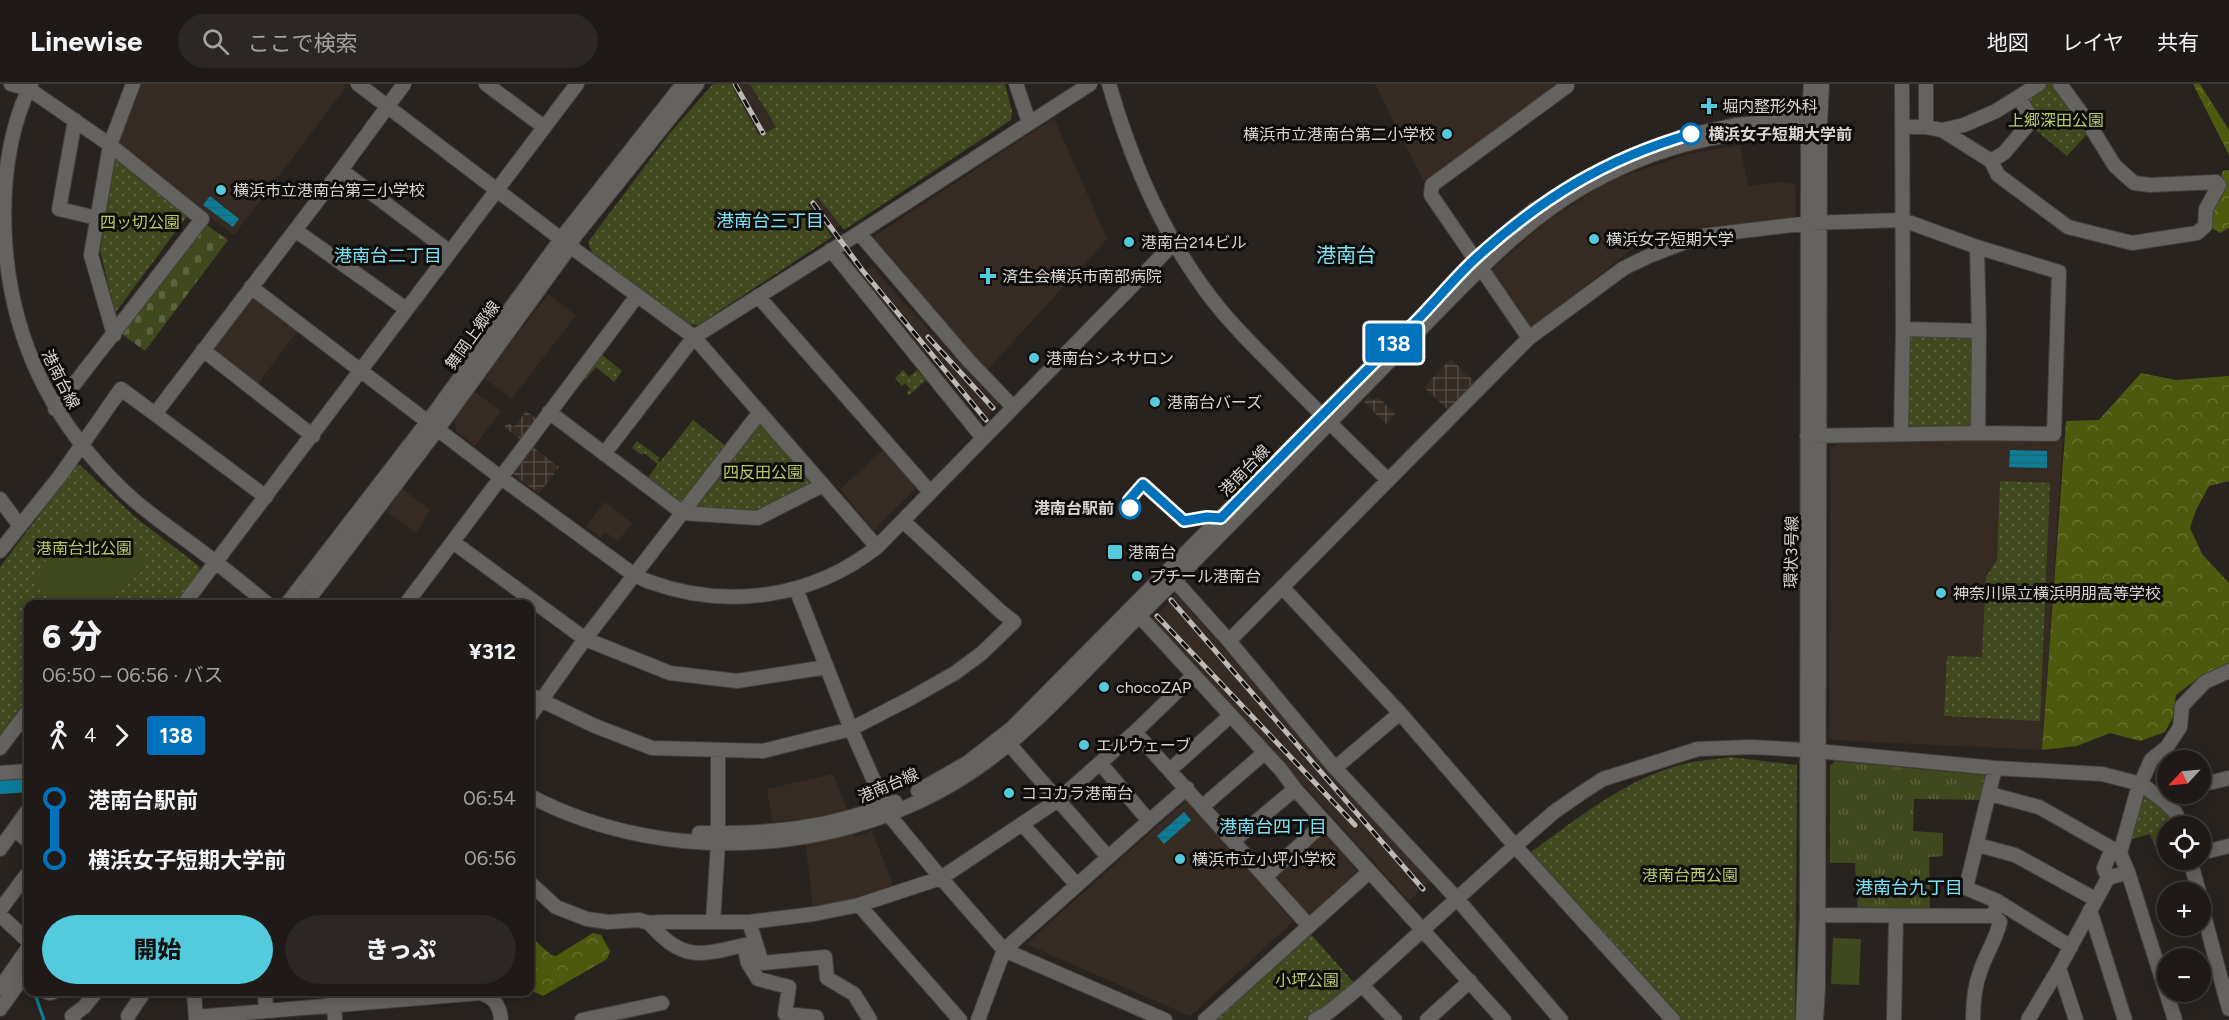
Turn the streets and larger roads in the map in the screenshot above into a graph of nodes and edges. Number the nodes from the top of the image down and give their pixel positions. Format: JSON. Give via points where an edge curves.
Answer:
{"nodes":[{"id":1,"x":11,"y":84,"type":"edge"},
{"id":2,"x":133,"y":84,"type":"edge"},
{"id":3,"x":358,"y":84,"type":"edge"},
{"id":4,"x":404,"y":84,"type":"edge"},
{"id":5,"x":486,"y":84,"type":"edge"},
{"id":6,"x":577,"y":84,"type":"edge"},
{"id":7,"x":682,"y":84,"type":"edge"},
{"id":8,"x":697,"y":84,"type":"edge"},
{"id":9,"x":1016,"y":84,"type":"edge"},
{"id":10,"x":1090,"y":84,"type":"edge"},
{"id":11,"x":1109,"y":84,"type":"edge"},
{"id":12,"x":1811,"y":84,"type":"edge"},
{"id":13,"x":1822,"y":84,"type":"edge"},
{"id":14,"x":1902,"y":84,"type":"edge"},
{"id":15,"x":1926,"y":84,"type":"edge"},
{"id":16,"x":2039,"y":84,"type":"edge"},
{"id":17,"x":2060,"y":84,"type":"edge"},
{"id":18,"x":1568,"y":85,"type":"edge"},
{"id":19,"x":30,"y":87,"type":"edge"},
{"id":20,"x":2019,"y":97,"type":"junction"},
{"id":21,"x":387,"y":108,"type":"junction"},
{"id":22,"x":75,"y":120,"type":"junction"},
{"id":23,"x":1029,"y":122,"type":"junction"},
{"id":24,"x":1812,"y":124,"type":"junction"},
{"id":25,"x":544,"y":127,"type":"junction"},
{"id":26,"x":1902,"y":127,"type":"junction"},
{"id":27,"x":1926,"y":127,"type":"junction"},
{"id":28,"x":1942,"y":130,"type":"junction"},
{"id":29,"x":110,"y":145,"type":"junction"},
{"id":30,"x":1991,"y":160,"type":"junction"},
{"id":31,"x":341,"y":170,"type":"junction"},
{"id":32,"x":498,"y":190,"type":"junction"},
{"id":33,"x":2,"y":192,"type":"edge"},
{"id":34,"x":97,"y":218,"type":"junction"},
{"id":35,"x":1903,"y":220,"type":"junction"},
{"id":36,"x":1815,"y":223,"type":"junction"},
{"id":37,"x":295,"y":230,"type":"junction"},
{"id":38,"x":859,"y":233,"type":"junction"},
{"id":39,"x":565,"y":242,"type":"junction"},
{"id":40,"x":1175,"y":242,"type":"junction"},
{"id":41,"x":1977,"y":247,"type":"junction"},
{"id":42,"x":831,"y":250,"type":"junction"},
{"id":43,"x":450,"y":252,"type":"junction"},
{"id":44,"x":1478,"y":264,"type":"junction"},
{"id":45,"x":251,"y":287,"type":"junction"},
{"id":46,"x":637,"y":296,"type":"junction"},
{"id":47,"x":758,"y":296,"type":"junction"},
{"id":48,"x":6,"y":300,"type":"edge"},
{"id":49,"x":406,"y":309,"type":"junction"},
{"id":50,"x":1903,"y":329,"type":"junction"},
{"id":51,"x":1979,"y":331,"type":"junction"},
{"id":52,"x":114,"y":334,"type":"junction"},
{"id":53,"x":694,"y":337,"type":"junction"},
{"id":54,"x":1529,"y":338,"type":"junction"},
{"id":55,"x":203,"y":350,"type":"junction"},
{"id":56,"x":362,"y":371,"type":"junction"},
{"id":57,"x":1013,"y":406,"type":"junction"},
{"id":58,"x":55,"y":409,"type":"junction"},
{"id":59,"x":549,"y":412,"type":"junction"},
{"id":60,"x":760,"y":412,"type":"junction"},
{"id":61,"x":155,"y":414,"type":"junction"},
{"id":62,"x":1325,"y":418,"type":"junction"},
{"id":63,"x":433,"y":426,"type":"junction"},
{"id":64,"x":1978,"y":433,"type":"junction"},
{"id":65,"x":1901,"y":434,"type":"junction"},
{"id":66,"x":312,"y":436,"type":"junction"},
{"id":67,"x":1814,"y":436,"type":"junction"},
{"id":68,"x":983,"y":438,"type":"junction"},
{"id":69,"x":81,"y":447,"type":"junction"},
{"id":70,"x":604,"y":454,"type":"junction"},
{"id":71,"x":500,"y":477,"type":"junction"},
{"id":72,"x":1388,"y":480,"type":"junction"},
{"id":73,"x":823,"y":485,"type":"junction"},
{"id":74,"x":930,"y":492,"type":"junction"},
{"id":75,"x":266,"y":497,"type":"junction"},
{"id":76,"x":0,"y":499,"type":"edge"},
{"id":77,"x":683,"y":513,"type":"junction"},
{"id":78,"x":903,"y":521,"type":"junction"},
{"id":79,"x":20,"y":526,"type":"junction"},
{"id":80,"x":453,"y":542,"type":"junction"},
{"id":81,"x":2,"y":543,"type":"edge"},
{"id":82,"x":877,"y":547,"type":"junction"},
{"id":83,"x":217,"y":563,"type":"junction"},
{"id":84,"x":637,"y":574,"type":"junction"},
{"id":85,"x":1171,"y":576,"type":"junction"},
{"id":86,"x":1283,"y":588,"type":"junction"},
{"id":87,"x":796,"y":589,"type":"junction"},
{"id":88,"x":187,"y":600,"type":"edge"},
{"id":89,"x":263,"y":600,"type":"edge"},
{"id":90,"x":290,"y":600,"type":"edge"},
{"id":91,"x":308,"y":600,"type":"edge"},
{"id":92,"x":410,"y":600,"type":"edge"},
{"id":93,"x":532,"y":600,"type":"edge"},
{"id":94,"x":534,"y":602,"type":"edge"},
{"id":95,"x":1135,"y":612,"type":"junction"},
{"id":96,"x":585,"y":639,"type":"junction"},
{"id":97,"x":1229,"y":641,"type":"junction"},
{"id":98,"x":827,"y":666,"type":"junction"},
{"id":99,"x":2229,"y":671,"type":"edge"},
{"id":100,"x":1193,"y":676,"type":"junction"},
{"id":101,"x":535,"y":698,"type":"edge"},
{"id":102,"x":1400,"y":713,"type":"junction"},
{"id":103,"x":24,"y":716,"type":"edge"},
{"id":104,"x":1230,"y":716,"type":"junction"},
{"id":105,"x":850,"y":729,"type":"junction"},
{"id":106,"x":1135,"y":732,"type":"junction"},
{"id":107,"x":1009,"y":744,"type":"junction"},
{"id":108,"x":0,"y":748,"type":"edge"},
{"id":109,"x":718,"y":750,"type":"junction"},
{"id":110,"x":1812,"y":750,"type":"junction"},
{"id":111,"x":1263,"y":754,"type":"junction"},
{"id":112,"x":1100,"y":763,"type":"junction"},
{"id":113,"x":1335,"y":768,"type":"junction"},
{"id":114,"x":1995,"y":768,"type":"junction"},
{"id":115,"x":1170,"y":770,"type":"junction"},
{"id":116,"x":24,"y":771,"type":"edge"},
{"id":117,"x":0,"y":773,"type":"edge"},
{"id":118,"x":2229,"y":778,"type":"edge"},
{"id":119,"x":2211,"y":782,"type":"edge"},
{"id":120,"x":2141,"y":784,"type":"junction"},
{"id":121,"x":534,"y":788,"type":"edge"},
{"id":122,"x":1187,"y":788,"type":"junction"},
{"id":123,"x":1295,"y":789,"type":"junction"},
{"id":124,"x":2157,"y":792,"type":"edge"},
{"id":125,"x":1990,"y":794,"type":"junction"},
{"id":126,"x":534,"y":797,"type":"edge"},
{"id":127,"x":1058,"y":800,"type":"junction"},
{"id":128,"x":1203,"y":806,"type":"junction"},
{"id":129,"x":887,"y":811,"type":"junction"},
{"id":130,"x":24,"y":816,"type":"edge"},
{"id":131,"x":1149,"y":820,"type":"junction"},
{"id":132,"x":1325,"y":822,"type":"junction"},
{"id":133,"x":1022,"y":824,"type":"junction"},
{"id":134,"x":15,"y":830,"type":"junction"},
{"id":135,"x":24,"y":838,"type":"edge"},
{"id":136,"x":718,"y":838,"type":"junction"},
{"id":137,"x":1233,"y":841,"type":"junction"},
{"id":138,"x":1978,"y":845,"type":"junction"},
{"id":139,"x":1515,"y":846,"type":"junction"},
{"id":140,"x":2229,"y":846,"type":"edge"},
{"id":141,"x":0,"y":849,"type":"edge"},
{"id":142,"x":2211,"y":850,"type":"edge"},
{"id":143,"x":2116,"y":851,"type":"junction"},
{"id":144,"x":1108,"y":857,"type":"junction"},
{"id":145,"x":1369,"y":872,"type":"junction"},
{"id":146,"x":2128,"y":872,"type":"junction"},
{"id":147,"x":1265,"y":877,"type":"junction"},
{"id":148,"x":24,"y":878,"type":"edge"},
{"id":149,"x":941,"y":878,"type":"junction"},
{"id":150,"x":2108,"y":878,"type":"junction"},
{"id":151,"x":1077,"y":885,"type":"junction"},
{"id":152,"x":534,"y":887,"type":"edge"},
{"id":153,"x":1458,"y":900,"type":"junction"},
{"id":154,"x":1997,"y":901,"type":"junction"},
{"id":155,"x":859,"y":905,"type":"junction"},
{"id":156,"x":2092,"y":905,"type":"junction"},
{"id":157,"x":0,"y":910,"type":"edge"},
{"id":158,"x":0,"y":915,"type":"edge"},
{"id":159,"x":1812,"y":915,"type":"junction"},
{"id":160,"x":1896,"y":916,"type":"junction"},
{"id":161,"x":1995,"y":916,"type":"junction"},
{"id":162,"x":713,"y":922,"type":"junction"},
{"id":163,"x":749,"y":922,"type":"junction"},
{"id":164,"x":649,"y":924,"type":"junction"},
{"id":165,"x":1309,"y":926,"type":"junction"},
{"id":166,"x":1423,"y":930,"type":"junction"},
{"id":167,"x":2211,"y":936,"type":"edge"},
{"id":168,"x":24,"y":937,"type":"edge"},
{"id":169,"x":2071,"y":947,"type":"junction"},
{"id":170,"x":1004,"y":950,"type":"junction"},
{"id":171,"x":24,"y":954,"type":"edge"},
{"id":172,"x":2059,"y":968,"type":"junction"},
{"id":173,"x":24,"y":979,"type":"edge"},
{"id":174,"x":1470,"y":981,"type":"junction"},
{"id":175,"x":1362,"y":985,"type":"junction"},
{"id":176,"x":2226,"y":986,"type":"edge"},
{"id":177,"x":0,"y":988,"type":"edge"},
{"id":178,"x":93,"y":996,"type":"edge"},
{"id":179,"x":142,"y":996,"type":"edge"},
{"id":180,"x":194,"y":996,"type":"edge"},
{"id":181,"x":265,"y":996,"type":"edge"},
{"id":182,"x":392,"y":996,"type":"edge"},
{"id":183,"x":486,"y":996,"type":"edge"},
{"id":184,"x":333,"y":998,"type":"edge"},
{"id":185,"x":662,"y":1003,"type":"dead end"},
{"id":186,"x":0,"y":1009,"type":"edge"},
{"id":187,"x":2229,"y":1009,"type":"edge"},
{"id":188,"x":266,"y":1010,"type":"junction"},
{"id":189,"x":290,"y":1015,"type":"edge"},
{"id":190,"x":1391,"y":1015,"type":"edge"},
{"id":191,"x":244,"y":1016,"type":"edge"},
{"id":192,"x":196,"y":1018,"type":"edge"},
{"id":193,"x":129,"y":1019,"type":"edge"},
{"id":194,"x":1670,"y":1019,"type":"edge"},
{"id":195,"x":74,"y":1020,"type":"edge"},
{"id":196,"x":335,"y":1020,"type":"edge"},
{"id":197,"x":501,"y":1020,"type":"edge"},
{"id":198,"x":582,"y":1020,"type":"edge"},
{"id":199,"x":817,"y":1020,"type":"edge"},
{"id":200,"x":870,"y":1020,"type":"edge"},
{"id":201,"x":960,"y":1020,"type":"edge"},
{"id":202,"x":978,"y":1020,"type":"edge"},
{"id":203,"x":1165,"y":1020,"type":"edge"},
{"id":204,"x":1205,"y":1020,"type":"edge"},
{"id":205,"x":1315,"y":1020,"type":"edge"},
{"id":206,"x":1376,"y":1020,"type":"edge"},
{"id":207,"x":1427,"y":1020,"type":"edge"},
{"id":208,"x":1504,"y":1020,"type":"edge"},
{"id":209,"x":1561,"y":1020,"type":"edge"},
{"id":210,"x":1803,"y":1020,"type":"edge"},
{"id":211,"x":1816,"y":1020,"type":"edge"},
{"id":212,"x":1894,"y":1020,"type":"edge"},
{"id":213,"x":1973,"y":1020,"type":"edge"},
{"id":214,"x":2028,"y":1020,"type":"edge"},
{"id":215,"x":2076,"y":1020,"type":"edge"},
{"id":216,"x":2125,"y":1020,"type":"edge"},
{"id":217,"x":2175,"y":1020,"type":"edge"}],
"edges":[{"from":1,"to":19,"type":"street"},
{"from":2,"to":29,"type":"street"},
{"from":3,"to":21,"type":"street"},
{"from":4,"to":21,"type":"street"},
{"from":5,"to":25,"type":"street"},
{"from":6,"to":25,"type":"street"},
{"from":7,"to":39,"type":"street","name":"舞岡上郷線"},
{"from":8,"to":39,"type":"street","name":"舞岡上郷線"},
{"from":9,"to":23,"type":"street"},
{"from":10,"to":23,"type":"street"},
{"from":11,"to":40,"type":"street","via":[[1134,158]]},
{"from":12,"to":24,"type":"street","name":"環状3号線"},
{"from":13,"to":24,"type":"street","name":"環状3号線"},
{"from":14,"to":26,"type":"street"},
{"from":15,"to":27,"type":"street"},
{"from":16,"to":20,"type":"street"},
{"from":17,"to":30,"type":"street","via":[[2115,166],[2134,183],[2216,182],[2219,185],[2206,209],[2205,226],[2197,233],[2132,243],[2068,227],[1998,175]]},
{"from":18,"to":44,"type":"street","via":[[1432,185],[1431,195]]},
{"from":19,"to":22,"type":"street"},
{"from":19,"to":33,"type":"street","name":"港南台線","via":[[20,109]]},
{"from":20,"to":28,"type":"street","via":[[1964,125]]},
{"from":20,"to":30,"type":"street","via":[[2032,120],[2004,153]]},
{"from":21,"to":31,"type":"street"},
{"from":21,"to":32,"type":"street"},
{"from":22,"to":29,"type":"street"},
{"from":22,"to":34,"type":"street","via":[[59,209]]},
{"from":23,"to":38,"type":"street"},
{"from":24,"to":36,"type":"street","name":"環状3号線"},
{"from":24,"to":44,"type":"street","name":"港南台線","via":[[1736,125],[1699,131],[1638,150],[1560,191],[1509,230]]},
{"from":25,"to":32,"type":"street"},
{"from":26,"to":27,"type":"street"},
{"from":26,"to":35,"type":"street"},
{"from":27,"to":28,"type":"street"},
{"from":28,"to":30,"type":"street"},
{"from":29,"to":34,"type":"street"},
{"from":29,"to":52,"type":"street","via":[[202,219]]},
{"from":31,"to":37,"type":"street"},
{"from":31,"to":43,"type":"street"},
{"from":32,"to":39,"type":"street"},
{"from":32,"to":43,"type":"street"},
{"from":33,"to":48,"type":"street","name":"港南台線"},
{"from":34,"to":52,"type":"street","via":[[91,255]]},
{"from":35,"to":36,"type":"street"},
{"from":35,"to":41,"type":"street"},
{"from":35,"to":50,"type":"street"},
{"from":36,"to":54,"type":"street","via":[[1701,236],[1649,256],[1624,268]]},
{"from":36,"to":67,"type":"street","name":"環状3号線"},
{"from":37,"to":45,"type":"street"},
{"from":37,"to":49,"type":"street"},
{"from":38,"to":42,"type":"street"},
{"from":38,"to":57,"type":"street"},
{"from":39,"to":46,"type":"street"},
{"from":39,"to":63,"type":"street","name":"舞岡上郷線"},
{"from":40,"to":57,"type":"street"},
{"from":40,"to":62,"type":"street","via":[[1237,329]]},
{"from":41,"to":51,"type":"street"},
{"from":41,"to":64,"type":"street","via":[[2059,272],[2054,434]]},
{"from":42,"to":47,"type":"street"},
{"from":42,"to":68,"type":"street"},
{"from":43,"to":49,"type":"street"},
{"from":44,"to":54,"type":"street"},
{"from":44,"to":62,"type":"street","name":"港南台線","via":[[1426,312]]},
{"from":45,"to":55,"type":"street"},
{"from":45,"to":56,"type":"street"},
{"from":46,"to":53,"type":"street"},
{"from":46,"to":59,"type":"street"},
{"from":47,"to":53,"type":"street"},
{"from":47,"to":74,"type":"street"},
{"from":48,"to":58,"type":"street","name":"港南台線"},
{"from":49,"to":56,"type":"street"},
{"from":50,"to":51,"type":"street"},
{"from":50,"to":65,"type":"street"},
{"from":51,"to":64,"type":"street"},
{"from":52,"to":58,"type":"street"},
{"from":53,"to":60,"type":"street"},
{"from":53,"to":70,"type":"street"},
{"from":54,"to":72,"type":"street"},
{"from":55,"to":61,"type":"street"},
{"from":55,"to":66,"type":"street"},
{"from":56,"to":63,"type":"street"},
{"from":56,"to":66,"type":"street"},
{"from":57,"to":68,"type":"street"},
{"from":58,"to":69,"type":"street","name":"港南台線"},
{"from":59,"to":70,"type":"street"},
{"from":59,"to":71,"type":"street"},
{"from":60,"to":73,"type":"street"},
{"from":60,"to":77,"type":"street"},
{"from":61,"to":69,"type":"street","via":[[121,388]]},
{"from":61,"to":75,"type":"street"},
{"from":62,"to":72,"type":"street"},
{"from":62,"to":85,"type":"street","name":"港南台線"},
{"from":63,"to":71,"type":"street"},
{"from":63,"to":90,"type":"street","name":"舞岡上郷線"},
{"from":63,"to":91,"type":"street","name":"舞岡上郷線"},
{"from":64,"to":65,"type":"street"},
{"from":65,"to":67,"type":"street"},
{"from":66,"to":75,"type":"street"},
{"from":67,"to":110,"type":"street","name":"環状3号線"},
{"from":68,"to":74,"type":"street"},
{"from":69,"to":79,"type":"street"},
{"from":69,"to":83,"type":"street","name":"港南台線","via":[[126,493]]},
{"from":70,"to":77,"type":"street"},
{"from":71,"to":80,"type":"street"},
{"from":71,"to":84,"type":"street"},
{"from":72,"to":86,"type":"street"},
{"from":73,"to":77,"type":"street","via":[[758,518]]},
{"from":73,"to":82,"type":"street"},
{"from":74,"to":78,"type":"street"},
{"from":75,"to":83,"type":"street"},
{"from":76,"to":79,"type":"street"},
{"from":77,"to":84,"type":"street"},
{"from":78,"to":82,"type":"street"},
{"from":78,"to":105,"type":"street","via":[[1014,622],[955,673]]},
{"from":79,"to":81,"type":"street"},
{"from":80,"to":92,"type":"street"},
{"from":80,"to":93,"type":"street"},
{"from":82,"to":87,"type":"street","via":[[835,575]]},
{"from":83,"to":88,"type":"street"},
{"from":83,"to":89,"type":"street","name":"港南台線"},
{"from":84,"to":87,"type":"street","via":[[648,582],[714,597],[770,595]]},
{"from":84,"to":96,"type":"street"},
{"from":85,"to":95,"type":"street","name":"港南台線"},
{"from":85,"to":97,"type":"street"},
{"from":86,"to":97,"type":"street"},
{"from":86,"to":102,"type":"street"},
{"from":87,"to":98,"type":"street"},
{"from":94,"to":96,"type":"street"},
{"from":95,"to":100,"type":"street"},
{"from":95,"to":107,"type":"street","name":"港南台線"},
{"from":95,"to":129,"type":"street","name":"港南台線","via":[[992,745]]},
{"from":96,"to":98,"type":"street","via":[[670,672],[737,681]]},
{"from":96,"to":101,"type":"street"},
{"from":97,"to":113,"type":"street"},
{"from":98,"to":105,"type":"street"},
{"from":99,"to":120,"type":"street","via":[[2205,682],[2182,706],[2180,727],[2167,747],[2151,760]]},
{"from":100,"to":104,"type":"street"},
{"from":100,"to":106,"type":"street"},
{"from":101,"to":109,"type":"street","via":[[652,748]]},
{"from":102,"to":113,"type":"street"},
{"from":102,"to":139,"type":"street"},
{"from":103,"to":108,"type":"street"},
{"from":104,"to":111,"type":"street"},
{"from":104,"to":115,"type":"street"},
{"from":105,"to":109,"type":"street","via":[[763,751]]},
{"from":105,"to":129,"type":"street"},
{"from":106,"to":112,"type":"street"},
{"from":106,"to":115,"type":"street"},
{"from":107,"to":127,"type":"street"},
{"from":107,"to":129,"type":"street","name":"港南台線","via":[[957,781]]},
{"from":109,"to":136,"type":"street"},
{"from":110,"to":114,"type":"street"},
{"from":110,"to":139,"type":"street","via":[[1698,749],[1653,762],[1604,779],[1554,812]]},
{"from":110,"to":159,"type":"street","name":"環状3号線"},
{"from":111,"to":123,"type":"street"},
{"from":111,"to":128,"type":"street"},
{"from":112,"to":127,"type":"street"},
{"from":112,"to":131,"type":"street"},
{"from":113,"to":153,"type":"street"},
{"from":114,"to":120,"type":"street","via":[[2102,774]]},
{"from":114,"to":125,"type":"street"},
{"from":115,"to":122,"type":"street"},
{"from":116,"to":117,"type":"street"},
{"from":118,"to":119,"type":"street"},
{"from":120,"to":124,"type":"street"},
{"from":120,"to":143,"type":"street"},
{"from":121,"to":136,"type":"street","via":[[625,822]]},
{"from":122,"to":128,"type":"street"},
{"from":122,"to":131,"type":"street"},
{"from":123,"to":132,"type":"street"},
{"from":123,"to":137,"type":"street"},
{"from":125,"to":138,"type":"street"},
{"from":125,"to":143,"type":"street","via":[[2038,807]]},
{"from":126,"to":136,"type":"street","via":[[616,828],[660,838]]},
{"from":127,"to":133,"type":"street"},
{"from":127,"to":144,"type":"street"},
{"from":128,"to":137,"type":"street"},
{"from":129,"to":136,"type":"street","via":[[855,826],[810,837],[764,842]]},
{"from":129,"to":149,"type":"street"},
{"from":130,"to":134,"type":"street"},
{"from":131,"to":144,"type":"street"},
{"from":132,"to":145,"type":"street"},
{"from":132,"to":147,"type":"street"},
{"from":133,"to":149,"type":"street"},
{"from":133,"to":151,"type":"street"},
{"from":134,"to":135,"type":"street"},
{"from":134,"to":141,"type":"street"},
{"from":136,"to":162,"type":"street"},
{"from":137,"to":147,"type":"street"},
{"from":138,"to":154,"type":"street","via":[[1966,888]]},
{"from":138,"to":156,"type":"street","via":[[2015,855]]},
{"from":139,"to":153,"type":"street"},
{"from":139,"to":194,"type":"street"},
{"from":140,"to":142,"type":"street"},
{"from":143,"to":146,"type":"street"},
{"from":143,"to":150,"type":"street","via":[[2104,867]]},
{"from":144,"to":151,"type":"street"},
{"from":145,"to":165,"type":"street"},
{"from":145,"to":166,"type":"street"},
{"from":146,"to":150,"type":"street"},
{"from":146,"to":217,"type":"street"},
{"from":147,"to":165,"type":"street"},
{"from":148,"to":157,"type":"street"},
{"from":149,"to":155,"type":"street"},
{"from":149,"to":170,"type":"street"},
{"from":150,"to":156,"type":"street"},
{"from":151,"to":170,"type":"street"},
{"from":152,"to":164,"type":"street","via":[[556,907],[572,915]]},
{"from":153,"to":166,"type":"street"},
{"from":153,"to":209,"type":"street"},
{"from":154,"to":161,"type":"street"},
{"from":154,"to":169,"type":"street"},
{"from":155,"to":163,"type":"street"},
{"from":155,"to":201,"type":"street"},
{"from":156,"to":169,"type":"street"},
{"from":156,"to":216,"type":"street"},
{"from":158,"to":168,"type":"street"},
{"from":159,"to":160,"type":"street"},
{"from":159,"to":210,"type":"street","name":"環状3号線"},
{"from":159,"to":211,"type":"street","name":"環状3号線"},
{"from":160,"to":161,"type":"street"},
{"from":160,"to":212,"type":"street"},
{"from":161,"to":213,"type":"street","via":[[2000,922],[1998,932],[1980,970],[1973,996]]},
{"from":162,"to":163,"type":"street"},
{"from":162,"to":164,"type":"street"},
{"from":163,"to":200,"type":"street","via":[[762,963],[825,957],[827,978],[854,994]]},
{"from":164,"to":199,"type":"street","via":[[677,949],[692,954],[744,945],[748,963],[758,979],[789,987],[785,1014]]},
{"from":165,"to":204,"type":"street"},
{"from":166,"to":174,"type":"street"},
{"from":166,"to":175,"type":"street"},
{"from":167,"to":176,"type":"street"},
{"from":169,"to":172,"type":"street"},
{"from":170,"to":202,"type":"street"},
{"from":170,"to":203,"type":"street"},
{"from":171,"to":177,"type":"street"},
{"from":172,"to":214,"type":"street"},
{"from":172,"to":215,"type":"street"},
{"from":173,"to":186,"type":"street"},
{"from":174,"to":207,"type":"street"},
{"from":174,"to":208,"type":"street"},
{"from":175,"to":190,"type":"street"},
{"from":175,"to":205,"type":"street"},
{"from":176,"to":187,"type":"street"},
{"from":178,"to":195,"type":"street","via":[[72,1016]]},
{"from":179,"to":193,"type":"street"},
{"from":180,"to":192,"type":"street"},
{"from":181,"to":188,"type":"street"},
{"from":182,"to":184,"type":"street"},
{"from":183,"to":197,"type":"street","via":[[495,1000]]},
{"from":184,"to":189,"type":"street"},
{"from":184,"to":196,"type":"street"},
{"from":185,"to":198,"type":"street"},
{"from":188,"to":189,"type":"street"},
{"from":188,"to":191,"type":"street"},
{"from":190,"to":206,"type":"street"},
{"from":191,"to":192,"type":"street"}]}
